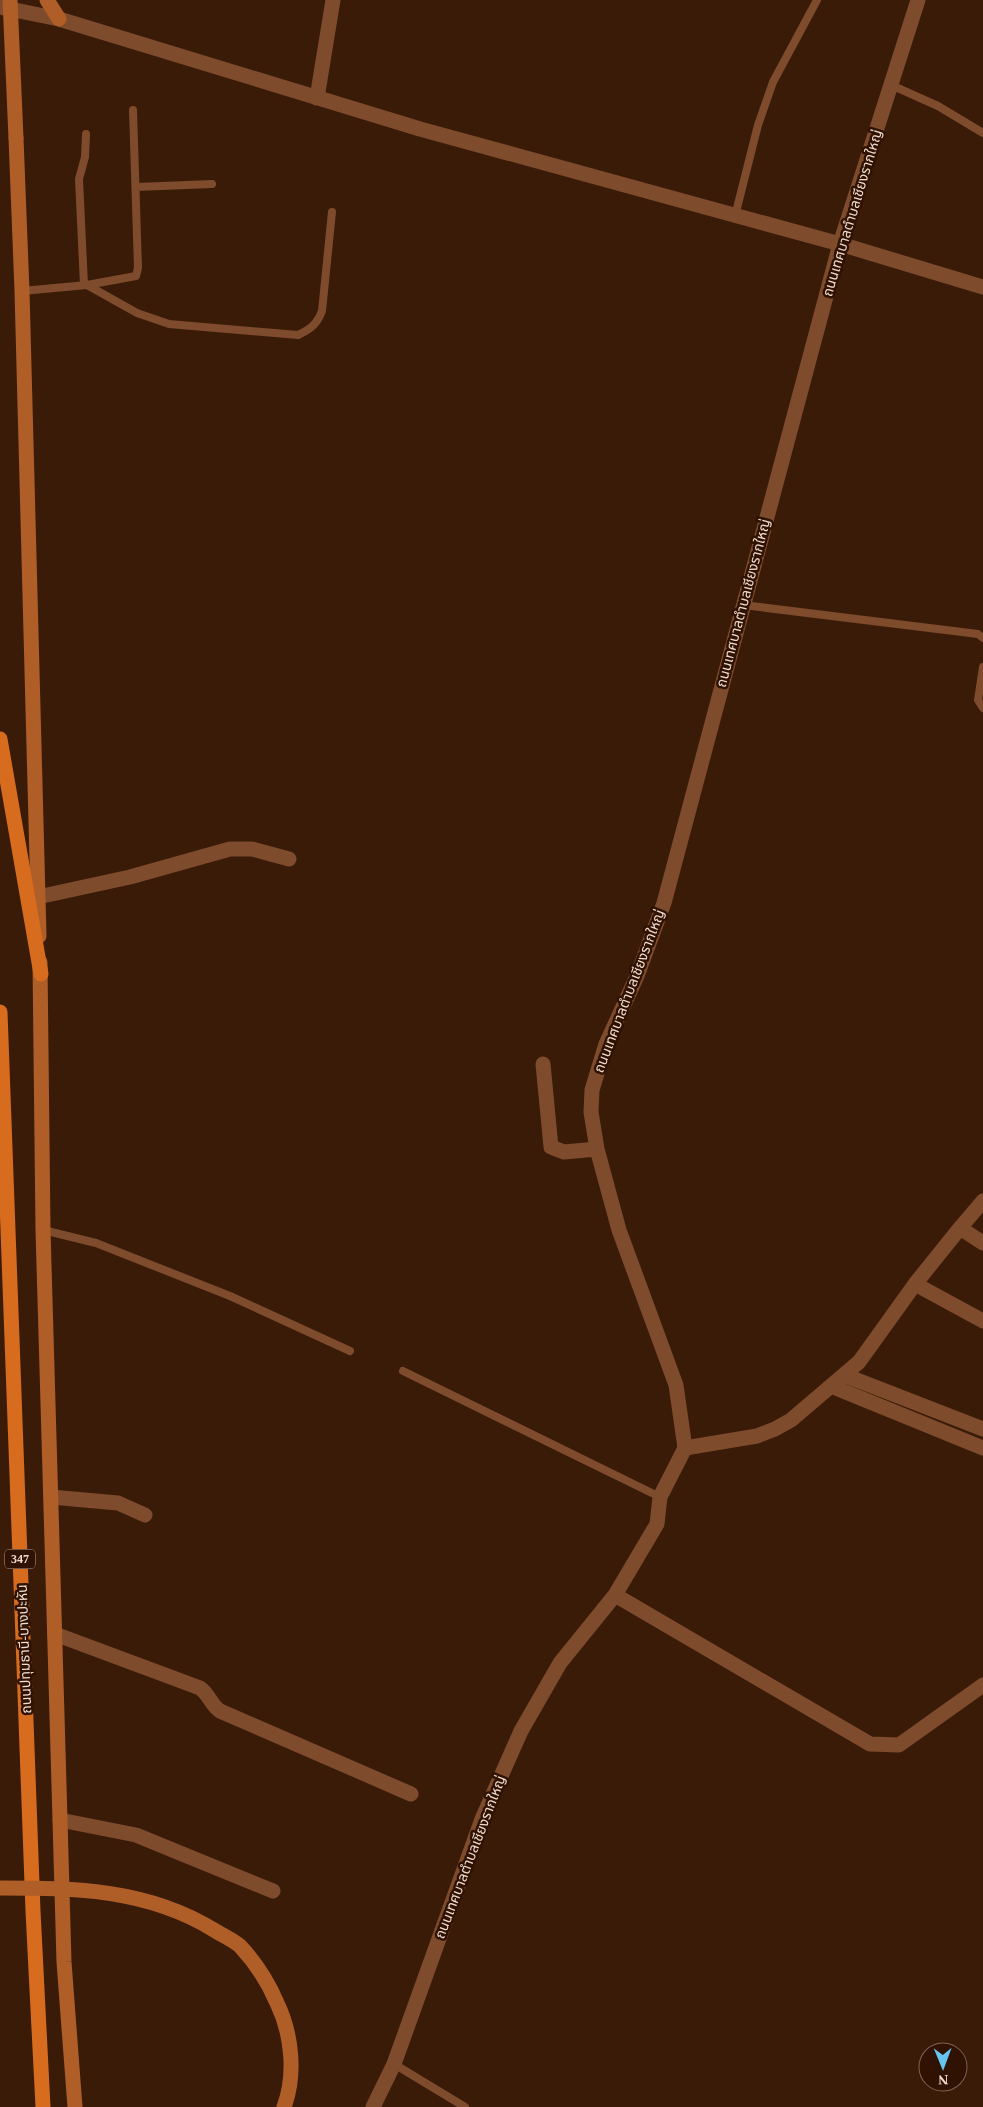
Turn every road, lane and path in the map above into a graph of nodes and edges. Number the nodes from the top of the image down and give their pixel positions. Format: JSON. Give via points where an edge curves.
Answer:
{"nodes":[{"id":1,"x":10,"y":0,"type":"edge"},
{"id":2,"x":47,"y":0,"type":"edge"},
{"id":3,"x":332,"y":0,"type":"edge"},
{"id":4,"x":817,"y":0,"type":"edge"},
{"id":5,"x":918,"y":0,"type":"edge"},
{"id":6,"x":0,"y":7,"type":"edge"},
{"id":7,"x":59,"y":19,"type":"junction"},
{"id":8,"x":891,"y":85,"type":"junction"},
{"id":9,"x":317,"y":98,"type":"junction"},
{"id":10,"x":133,"y":110,"type":"dead end"},
{"id":11,"x":983,"y":133,"type":"edge"},
{"id":12,"x":86,"y":134,"type":"dead end"},
{"id":13,"x":212,"y":184,"type":"dead end"},
{"id":14,"x":136,"y":187,"type":"junction"},
{"id":15,"x":332,"y":212,"type":"dead end"},
{"id":16,"x":735,"y":216,"type":"junction"},
{"id":17,"x":840,"y":244,"type":"junction"},
{"id":18,"x":86,"y":285,"type":"junction"},
{"id":19,"x":983,"y":287,"type":"edge"},
{"id":20,"x":22,"y":291,"type":"junction"},
{"id":21,"x":743,"y":605,"type":"junction"},
{"id":22,"x":983,"y":638,"type":"edge"},
{"id":23,"x":983,"y":667,"type":"edge"},
{"id":24,"x":983,"y":708,"type":"edge"},
{"id":25,"x":0,"y":739,"type":"edge"},
{"id":26,"x":289,"y":859,"type":"dead end"},
{"id":27,"x":38,"y":897,"type":"junction"},
{"id":28,"x":41,"y":974,"type":"junction"},
{"id":29,"x":0,"y":1012,"type":"edge"},
{"id":30,"x":543,"y":1064,"type":"dead end"},
{"id":31,"x":597,"y":1149,"type":"junction"},
{"id":32,"x":983,"y":1201,"type":"edge"},
{"id":33,"x":960,"y":1228,"type":"junction"},
{"id":34,"x":42,"y":1230,"type":"junction"},
{"id":35,"x":983,"y":1243,"type":"edge"},
{"id":36,"x":915,"y":1284,"type":"junction"},
{"id":37,"x":983,"y":1321,"type":"edge"},
{"id":38,"x":350,"y":1352,"type":"dead end"},
{"id":39,"x":403,"y":1371,"type":"dead end"},
{"id":40,"x":844,"y":1375,"type":"junction"},
{"id":41,"x":831,"y":1386,"type":"junction"},
{"id":42,"x":983,"y":1429,"type":"edge"},
{"id":43,"x":686,"y":1448,"type":"junction"},
{"id":44,"x":983,"y":1448,"type":"edge"},
{"id":45,"x":51,"y":1497,"type":"junction"},
{"id":46,"x":660,"y":1497,"type":"junction"},
{"id":47,"x":145,"y":1515,"type":"dead end"},
{"id":48,"x":615,"y":1595,"type":"junction"},
{"id":49,"x":55,"y":1634,"type":"junction"},
{"id":50,"x":983,"y":1685,"type":"edge"},
{"id":51,"x":411,"y":1794,"type":"dead end"},
{"id":52,"x":60,"y":1820,"type":"junction"},
{"id":53,"x":0,"y":1888,"type":"edge"},
{"id":54,"x":273,"y":1891,"type":"dead end"},
{"id":55,"x":394,"y":2064,"type":"junction"},
{"id":56,"x":43,"y":2107,"type":"edge"},
{"id":57,"x":75,"y":2107,"type":"edge"},
{"id":58,"x":284,"y":2107,"type":"edge"},
{"id":59,"x":373,"y":2107,"type":"edge"},
{"id":60,"x":465,"y":2107,"type":"edge"}],
"edges":[{"from":1,"to":20,"type":"main road","number":"347","bridge":true},
{"from":2,"to":7,"type":"main road"},
{"from":3,"to":9,"type":"street"},
{"from":4,"to":16,"type":"lane","via":[[773,82],[758,125]]},
{"from":5,"to":8,"type":"street","name":"ถนนเทศบาลตำบลเชียงรากใหญ่"},
{"from":6,"to":7,"type":"street"},
{"from":7,"to":9,"type":"street"},
{"from":8,"to":11,"type":"lane","via":[[938,106]]},
{"from":8,"to":17,"type":"street","name":"ถนนเทศบาลตำบลเชียงรากใหญ่"},
{"from":9,"to":16,"type":"street"},
{"from":10,"to":14,"type":"lane"},
{"from":12,"to":18,"type":"lane","via":[[79,180]]},
{"from":13,"to":14,"type":"lane"},
{"from":14,"to":18,"type":"lane","via":[[136,276]]},
{"from":15,"to":18,"type":"lane","via":[[322,311],[318,322],[298,335],[169,324],[137,313]]},
{"from":16,"to":17,"type":"street"},
{"from":17,"to":19,"type":"street"},
{"from":17,"to":21,"type":"street","name":"ถนนเทศบาลตำบลเชียงรากใหญ่"},
{"from":18,"to":20,"type":"lane"},
{"from":20,"to":27,"type":"main road","number":"347"},
{"from":21,"to":22,"type":"lane","via":[[978,634]]},
{"from":21,"to":31,"type":"street","name":"ถนนเทศบาลตำบลเชียงรากใหญ่","via":[[664,903],[637,976],[606,1044],[592,1090],[591,1112]]},
{"from":23,"to":24,"type":"lane","via":[[978,700]]},
{"from":25,"to":28,"type":"main road"},
{"from":26,"to":27,"type":"street","via":[[252,849],[230,849],[130,877]]},
{"from":27,"to":28,"type":"main road","number":"347"},
{"from":28,"to":34,"type":"main road","number":"347"},
{"from":29,"to":56,"type":"main road","name":"ถนนปทุมธานี-บางปะหัน","number":"347"},
{"from":30,"to":31,"type":"street","via":[[551,1147],[564,1152]]},
{"from":31,"to":43,"type":"street","name":"ถนนเทศบาลตำบลเชียงรากใหญ่","via":[[619,1230],[676,1385]]},
{"from":32,"to":33,"type":"street"},
{"from":33,"to":35,"type":"street"},
{"from":33,"to":36,"type":"street"},
{"from":34,"to":38,"type":"lane","via":[[96,1243],[230,1296]]},
{"from":34,"to":45,"type":"main road","number":"347"},
{"from":36,"to":37,"type":"street"},
{"from":36,"to":40,"type":"street","via":[[859,1362]]},
{"from":39,"to":46,"type":"lane"},
{"from":40,"to":41,"type":"street"},
{"from":40,"to":42,"type":"street"},
{"from":41,"to":43,"type":"street","via":[[791,1420],[775,1429],[757,1436]]},
{"from":41,"to":44,"type":"street"},
{"from":43,"to":46,"type":"street","name":"ถนนเทศบาลตำบลเชียงรากใหญ่"},
{"from":45,"to":47,"type":"street","via":[[118,1503]]},
{"from":45,"to":49,"type":"main road","number":"347"},
{"from":46,"to":48,"type":"street","name":"ถนนเทศบาลตำบลเชียงรากใหญ่","via":[[657,1524]]},
{"from":48,"to":50,"type":"street","via":[[870,1744],[899,1745]]},
{"from":48,"to":55,"type":"street","name":"ถนนเทศบาลตำบลเชียงรากใหญ่","via":[[560,1663],[521,1732],[482,1818]]},
{"from":49,"to":51,"type":"street","via":[[200,1688],[220,1711]]},
{"from":49,"to":52,"type":"main road","number":"347"},
{"from":52,"to":54,"type":"street","via":[[136,1836]]},
{"from":52,"to":57,"type":"main road","number":"347","via":[[64,1962]]},
{"from":53,"to":58,"type":"main road","bridge":true,"via":[[92,1891],[146,1900],[196,1919],[238,1945],[266,1978],[283,2015],[292,2059]]},
{"from":55,"to":59,"type":"street","name":"ถนนเทศบาลตำบลเชียงรากใหญ่"},
{"from":55,"to":60,"type":"lane"}]}
